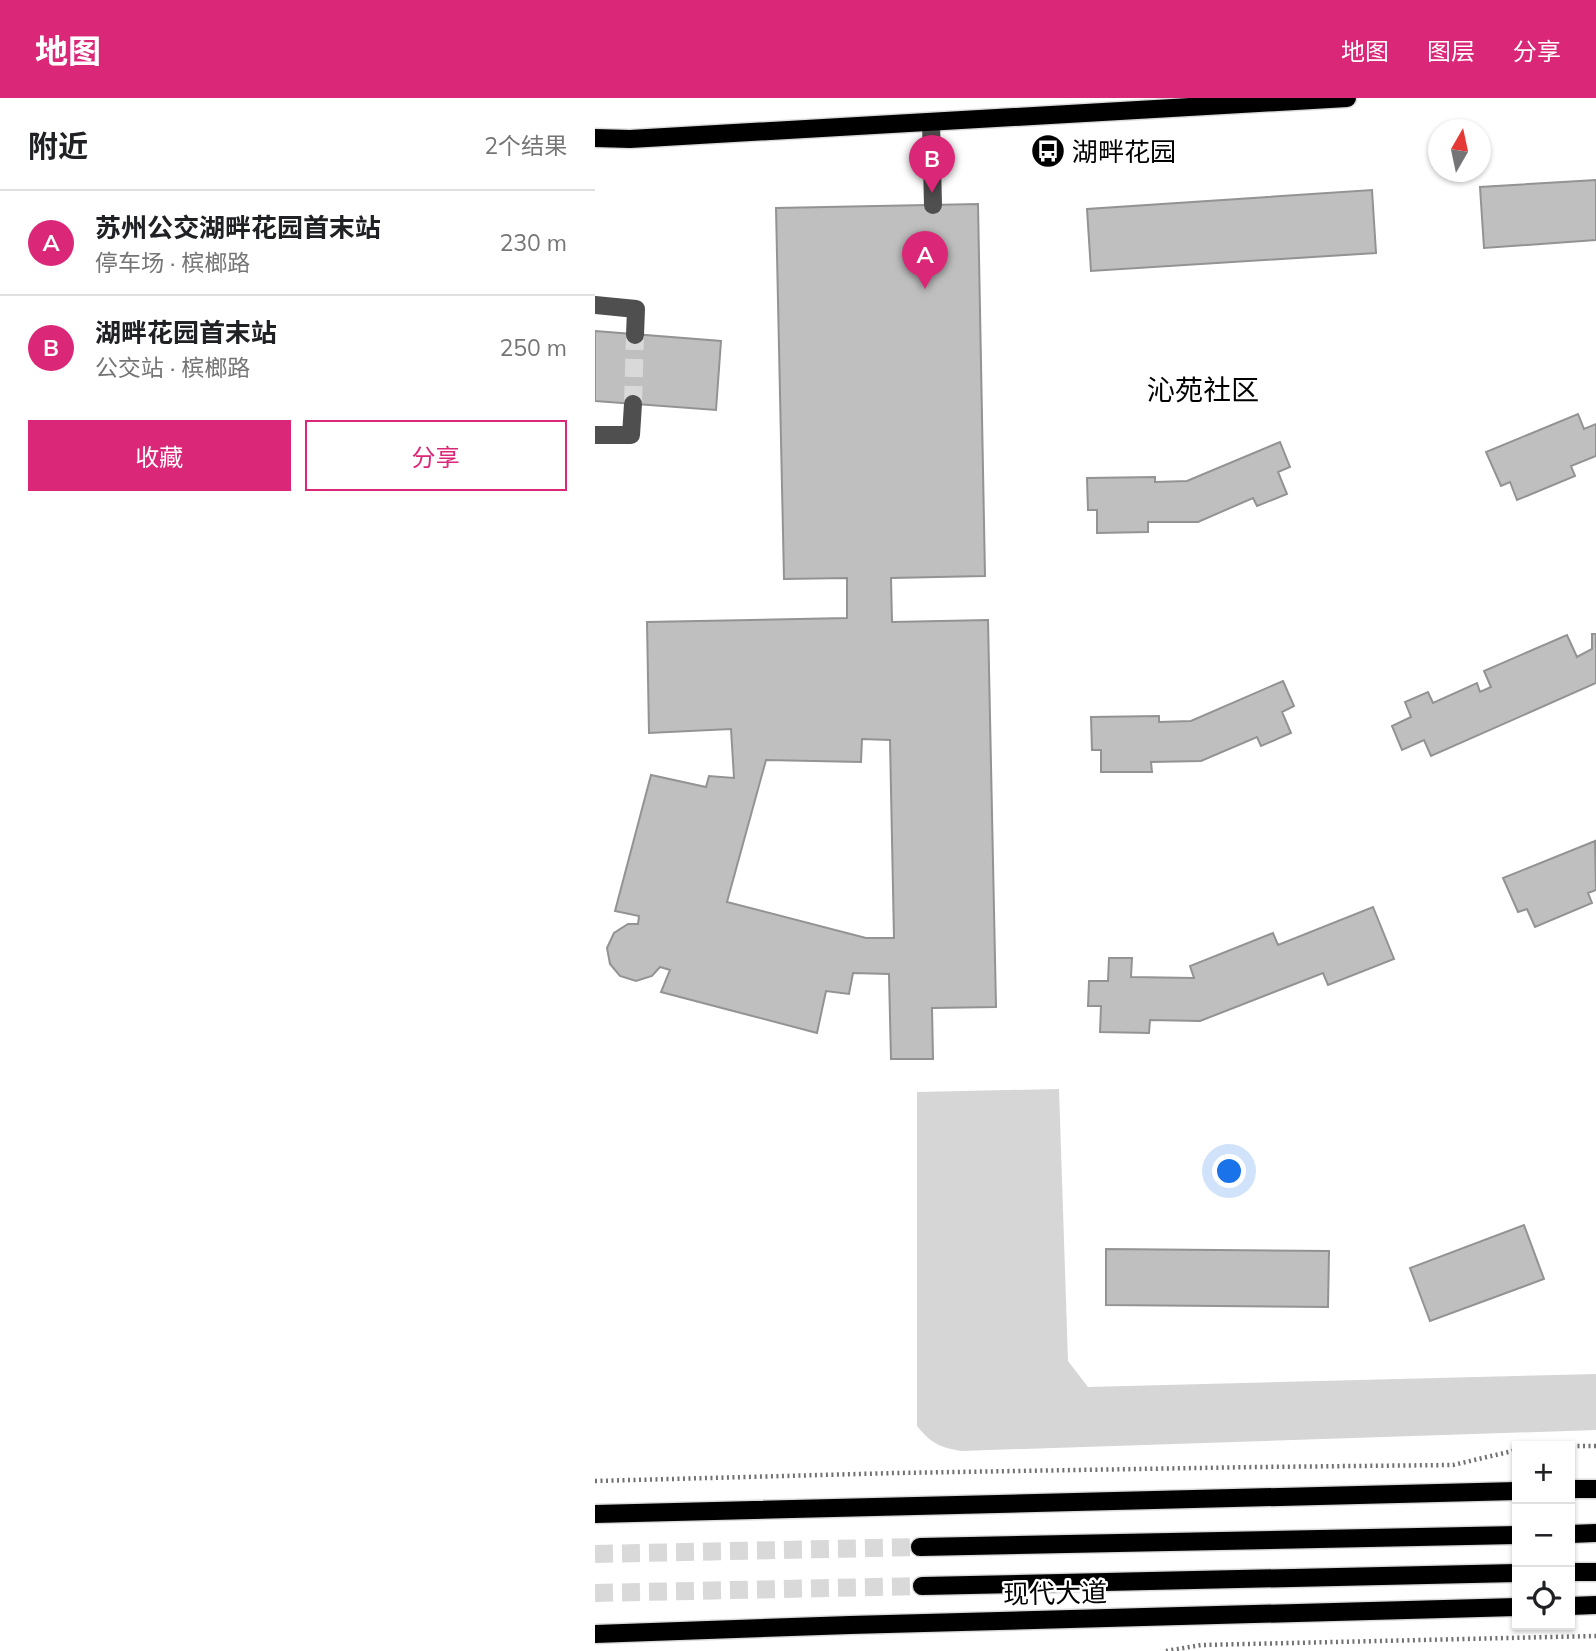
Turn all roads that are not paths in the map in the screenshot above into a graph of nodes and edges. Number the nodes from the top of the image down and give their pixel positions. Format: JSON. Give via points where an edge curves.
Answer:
{"nodes":[{"id":1,"x":1347,"y":98,"type":"edge"},
{"id":2,"x":931,"y":122,"type":"junction"},
{"id":3,"x":595,"y":138,"type":"edge"},
{"id":4,"x":933,"y":205,"type":"dead end"},
{"id":5,"x":595,"y":305,"type":"edge"},
{"id":6,"x":635,"y":334,"type":"tunnel mouth"},
{"id":7,"x":633,"y":404,"type":"tunnel mouth"},
{"id":8,"x":595,"y":435,"type":"edge"},
{"id":9,"x":1575,"y":1489,"type":"edge"},
{"id":10,"x":1596,"y":1489,"type":"edge"},
{"id":11,"x":1512,"y":1491,"type":"edge"},
{"id":12,"x":595,"y":1514,"type":"edge"},
{"id":13,"x":1596,"y":1533,"type":"edge"},
{"id":14,"x":1575,"y":1534,"type":"edge"},
{"id":15,"x":1512,"y":1535,"type":"edge"},
{"id":16,"x":920,"y":1548,"type":"tunnel mouth"},
{"id":17,"x":1575,"y":1572,"type":"edge"},
{"id":18,"x":1596,"y":1572,"type":"edge"},
{"id":19,"x":1512,"y":1573,"type":"edge"},
{"id":20,"x":922,"y":1586,"type":"tunnel mouth"},
{"id":21,"x":1596,"y":1605,"type":"edge"},
{"id":22,"x":1575,"y":1606,"type":"edge"},
{"id":23,"x":1512,"y":1607,"type":"edge"},
{"id":24,"x":595,"y":1634,"type":"edge"}],
"edges":[{"from":1,"to":2,"type":"main road"},
{"from":2,"to":3,"type":"main road"},
{"from":2,"to":4,"type":"lane"},
{"from":5,"to":6,"type":"lane","via":[[636,309]]},
{"from":7,"to":8,"type":"lane","via":[[631,435]]},
{"from":9,"to":10,"type":"main road"},
{"from":11,"to":12,"type":"main road"},
{"from":13,"to":14,"type":"main road"},
{"from":15,"to":16,"type":"main road","name":"现代大道"},
{"from":17,"to":18,"type":"main road"},
{"from":19,"to":20,"type":"main road","name":"现代大道"},
{"from":21,"to":22,"type":"main road"},
{"from":23,"to":24,"type":"main road","name":"现代大道"}]}
